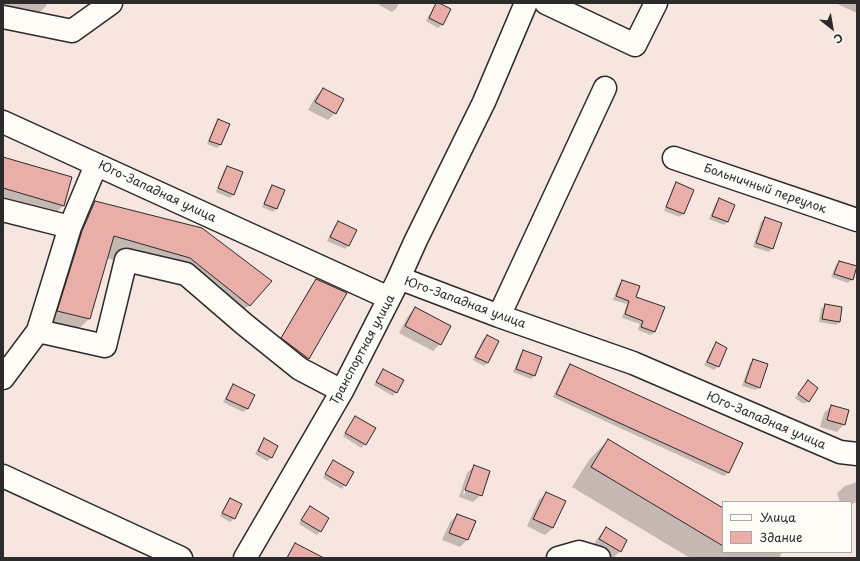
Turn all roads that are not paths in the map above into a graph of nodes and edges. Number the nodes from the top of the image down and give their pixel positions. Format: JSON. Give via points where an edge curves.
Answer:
{"nodes":[{"id":1,"x":111,"y":3,"type":"edge"},
{"id":2,"x":656,"y":3,"type":"edge"},
{"id":3,"x":529,"y":4,"type":"edge"},
{"id":4,"x":3,"y":17,"type":"edge"},
{"id":5,"x":605,"y":88,"type":"dead end"},
{"id":6,"x":3,"y":122,"type":"edge"},
{"id":7,"x":674,"y":158,"type":"dead end"},
{"id":8,"x":96,"y":165,"type":"junction"},
{"id":9,"x":3,"y":210,"type":"edge"},
{"id":10,"x":857,"y":220,"type":"edge"},
{"id":11,"x":70,"y":227,"type":"junction"},
{"id":12,"x":399,"y":278,"type":"junction"},
{"id":13,"x":389,"y":298,"type":"junction"},
{"id":14,"x":499,"y":316,"type":"junction"},
{"id":15,"x":38,"y":332,"type":"junction"},
{"id":16,"x":5,"y":370,"type":"edge"},
{"id":17,"x":342,"y":390,"type":"junction"},
{"id":18,"x":857,"y":454,"type":"edge"},
{"id":19,"x":3,"y":476,"type":"edge"},
{"id":20,"x":181,"y":558,"type":"edge"},
{"id":21,"x":245,"y":558,"type":"edge"},
{"id":22,"x":558,"y":558,"type":"edge"},
{"id":23,"x":599,"y":558,"type":"edge"}],
"edges":[{"from":1,"to":4,"type":"street","via":[[72,30]]},
{"from":2,"to":3,"type":"street","via":[[636,46]]},
{"from":3,"to":12,"type":"street","name":"Транспортная улица"},
{"from":5,"to":14,"type":"street"},
{"from":6,"to":8,"type":"street","name":"Юго-Западная улица"},
{"from":7,"to":10,"type":"street","name":"Больничный переулок"},
{"from":8,"to":11,"type":"street"},
{"from":8,"to":13,"type":"street","name":"Юго-Западная улица"},
{"from":9,"to":11,"type":"street"},
{"from":11,"to":15,"type":"street"},
{"from":12,"to":13,"type":"street","name":"Транспортная улица"},
{"from":12,"to":14,"type":"street","name":"Юго-Западная улица"},
{"from":13,"to":17,"type":"street","name":"Транспортная улица"},
{"from":14,"to":18,"type":"street","name":"Юго-Западная улица","via":[[633,363],[840,452]]},
{"from":15,"to":16,"type":"street"},
{"from":15,"to":17,"type":"street","via":[[104,346],[126,260],[186,274],[300,369]]},
{"from":17,"to":21,"type":"street","name":"Транспортная улица"},
{"from":19,"to":20,"type":"street"},
{"from":22,"to":23,"type":"street","via":[[579,552]]}]}
